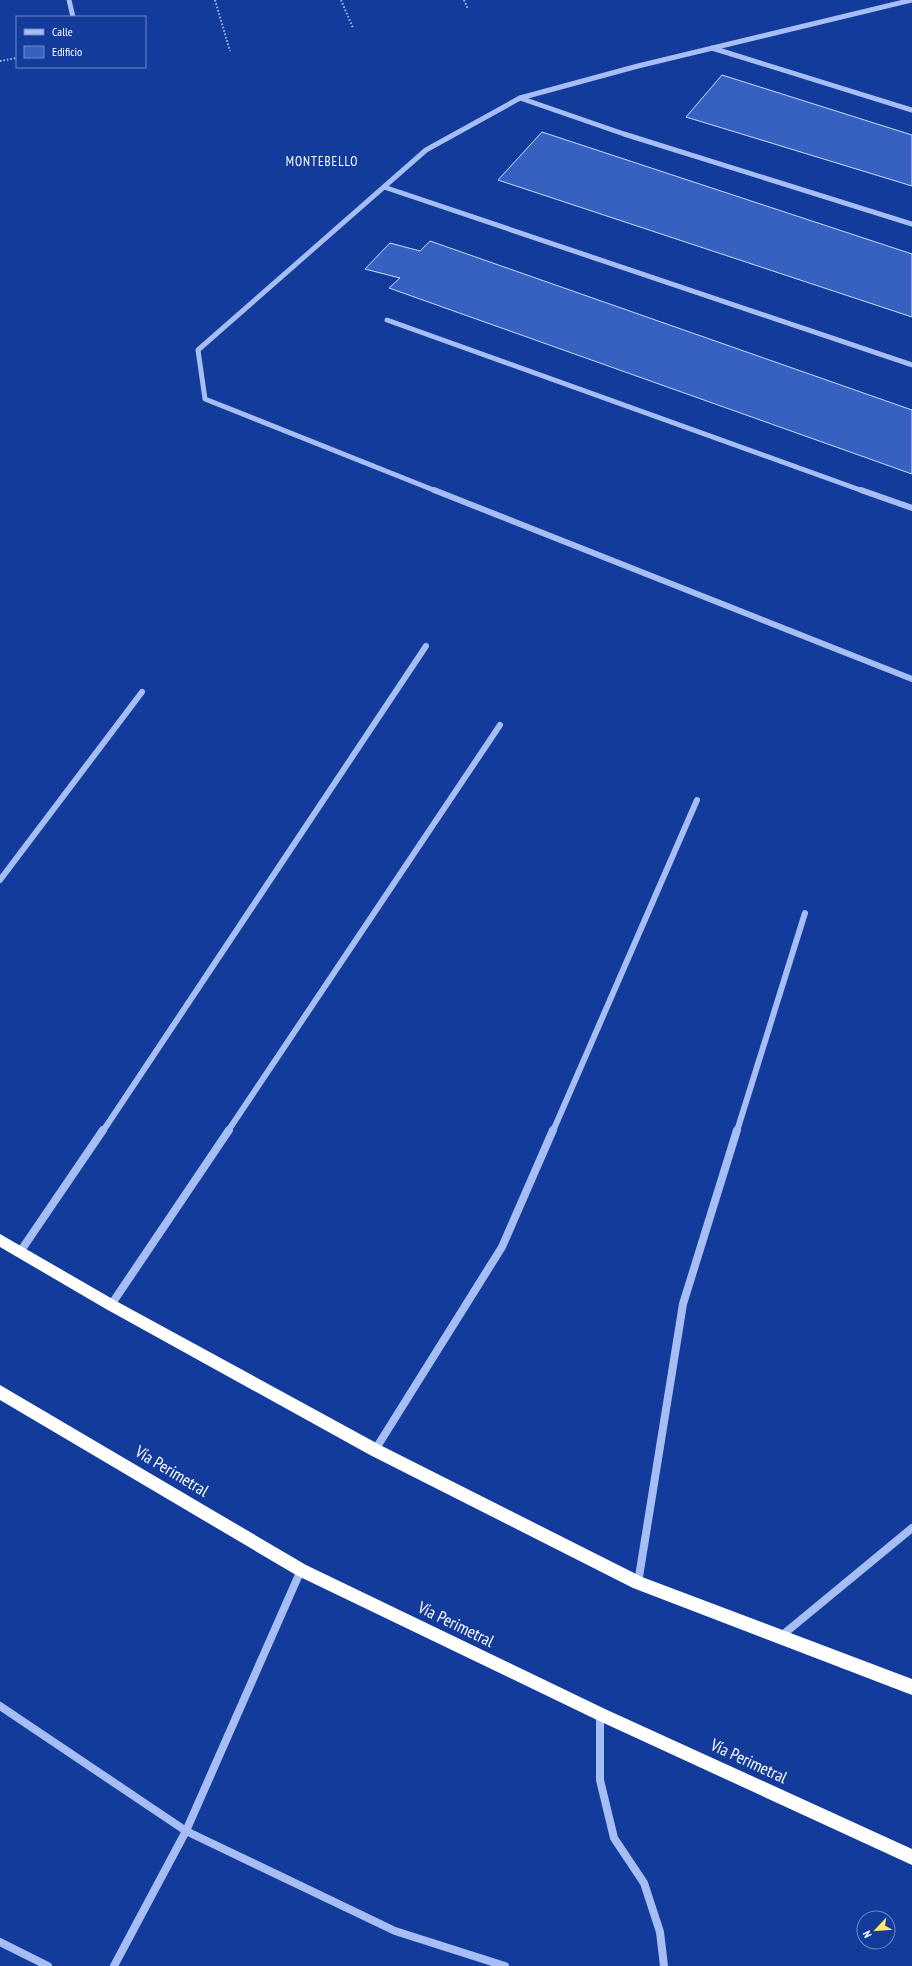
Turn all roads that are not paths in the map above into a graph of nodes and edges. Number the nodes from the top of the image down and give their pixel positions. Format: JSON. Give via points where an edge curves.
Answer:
{"nodes":[{"id":1,"x":69,"y":0,"type":"edge"},
{"id":2,"x":911,"y":0,"type":"edge"},
{"id":3,"x":73,"y":16,"type":"edge"},
{"id":4,"x":712,"y":48,"type":"junction"},
{"id":5,"x":520,"y":98,"type":"junction"},
{"id":6,"x":912,"y":110,"type":"edge"},
{"id":7,"x":384,"y":187,"type":"junction"},
{"id":8,"x":912,"y":224,"type":"edge"},
{"id":9,"x":387,"y":320,"type":"dead end"},
{"id":10,"x":912,"y":365,"type":"edge"},
{"id":11,"x":912,"y":508,"type":"edge"},
{"id":12,"x":426,"y":646,"type":"dead end"},
{"id":13,"x":912,"y":679,"type":"edge"},
{"id":14,"x":142,"y":692,"type":"dead end"},
{"id":15,"x":500,"y":725,"type":"dead end"},
{"id":16,"x":697,"y":800,"type":"dead end"},
{"id":17,"x":0,"y":880,"type":"edge"},
{"id":18,"x":805,"y":912,"type":"dead end"},
{"id":19,"x":0,"y":1240,"type":"edge"},
{"id":20,"x":20,"y":1252,"type":"junction"},
{"id":21,"x":111,"y":1306,"type":"junction"},
{"id":22,"x":0,"y":1392,"type":"edge"},
{"id":23,"x":375,"y":1450,"type":"junction"},
{"id":24,"x":912,"y":1528,"type":"edge"},
{"id":25,"x":301,"y":1570,"type":"junction"},
{"id":26,"x":638,"y":1583,"type":"junction"},
{"id":27,"x":780,"y":1637,"type":"junction"},
{"id":28,"x":912,"y":1687,"type":"edge"},
{"id":29,"x":0,"y":1706,"type":"edge"},
{"id":30,"x":600,"y":1714,"type":"junction"},
{"id":31,"x":186,"y":1831,"type":"junction"},
{"id":32,"x":912,"y":1858,"type":"edge"},
{"id":33,"x":0,"y":1942,"type":"edge"},
{"id":34,"x":48,"y":1966,"type":"edge"},
{"id":35,"x":114,"y":1966,"type":"edge"},
{"id":36,"x":505,"y":1966,"type":"edge"},
{"id":37,"x":664,"y":1966,"type":"edge"}],
"edges":[{"from":1,"to":3,"type":"street"},
{"from":2,"to":4,"type":"street"},
{"from":4,"to":5,"type":"street"},
{"from":4,"to":6,"type":"street"},
{"from":5,"to":7,"type":"street","via":[[426,150]]},
{"from":5,"to":8,"type":"street","via":[[624,134]]},
{"from":7,"to":10,"type":"street"},
{"from":7,"to":13,"type":"street","via":[[198,350],[205,399]]},
{"from":9,"to":11,"type":"street"},
{"from":12,"to":20,"type":"street","via":[[166,1038]]},
{"from":14,"to":17,"type":"street"},
{"from":15,"to":21,"type":"street"},
{"from":16,"to":23,"type":"street","via":[[502,1247]]},
{"from":18,"to":26,"type":"street","via":[[683,1304]]},
{"from":19,"to":20,"type":"highway"},
{"from":20,"to":21,"type":"highway"},
{"from":21,"to":23,"type":"highway"},
{"from":22,"to":25,"type":"highway","name":"Vía Perimetral"},
{"from":23,"to":26,"type":"highway"},
{"from":24,"to":27,"type":"street"},
{"from":25,"to":30,"type":"highway","name":"Vía Perimetral"},
{"from":25,"to":31,"type":"street"},
{"from":26,"to":27,"type":"highway"},
{"from":27,"to":28,"type":"highway"},
{"from":29,"to":31,"type":"street"},
{"from":30,"to":32,"type":"highway","name":"Vía Perimetral"},
{"from":30,"to":37,"type":"street","via":[[600,1780],[614,1838],[644,1883],[660,1932]]},
{"from":31,"to":35,"type":"street"},
{"from":31,"to":36,"type":"street","via":[[395,1931]]},
{"from":33,"to":34,"type":"street"}]}
